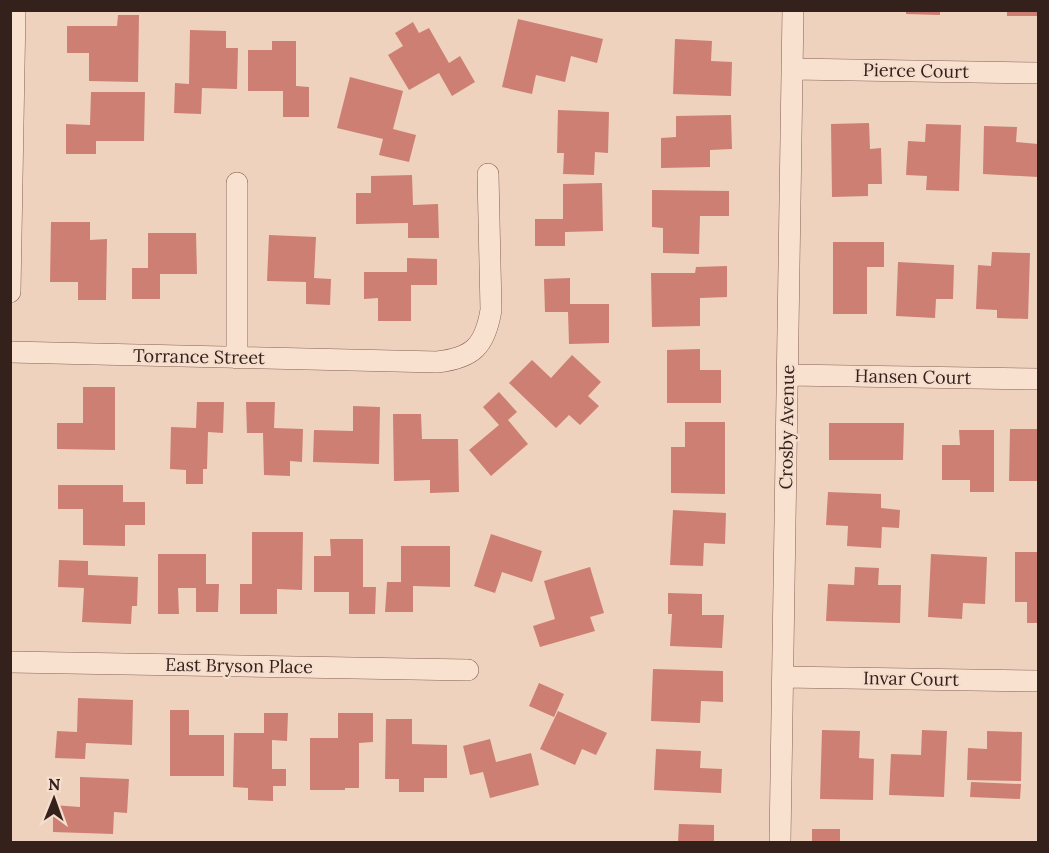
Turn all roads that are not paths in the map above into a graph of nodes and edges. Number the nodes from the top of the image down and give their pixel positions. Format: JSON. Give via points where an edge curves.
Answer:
{"nodes":[{"id":1,"x":15,"y":10,"type":"edge"},
{"id":2,"x":793,"y":10,"type":"edge"},
{"id":3,"x":793,"y":69,"type":"junction"},
{"id":4,"x":1038,"y":73,"type":"edge"},
{"id":5,"x":488,"y":174,"type":"dead end"},
{"id":6,"x":237,"y":183,"type":"dead end"},
{"id":7,"x":10,"y":292,"type":"edge"},
{"id":8,"x":10,"y":352,"type":"edge"},
{"id":9,"x":237,"y":358,"type":"junction"},
{"id":10,"x":788,"y":375,"type":"junction"},
{"id":11,"x":1038,"y":379,"type":"edge"},
{"id":12,"x":10,"y":662,"type":"edge"},
{"id":13,"x":468,"y":670,"type":"dead end"},
{"id":14,"x":783,"y":677,"type":"junction"},
{"id":15,"x":1038,"y":681,"type":"edge"},
{"id":16,"x":780,"y":843,"type":"edge"}],
"edges":[{"from":1,"to":7,"type":"street"},
{"from":2,"to":3,"type":"street","name":"Crosby Avenue"},
{"from":3,"to":4,"type":"street","name":"Pierce Court"},
{"from":3,"to":10,"type":"street","name":"Crosby Avenue"},
{"from":5,"to":9,"type":"street","name":"Torrance Street","via":[[491,310],[488,331],[476,348],[458,360],[437,362]]},
{"from":6,"to":9,"type":"street"},
{"from":8,"to":9,"type":"street","name":"Torrance Street"},
{"from":10,"to":11,"type":"street","name":"Hansen Court"},
{"from":10,"to":14,"type":"street","name":"Crosby Avenue"},
{"from":12,"to":13,"type":"street","name":"East Bryson Place"},
{"from":14,"to":15,"type":"street","name":"Invar Court"},
{"from":14,"to":16,"type":"street","name":"Crosby Avenue"}]}
